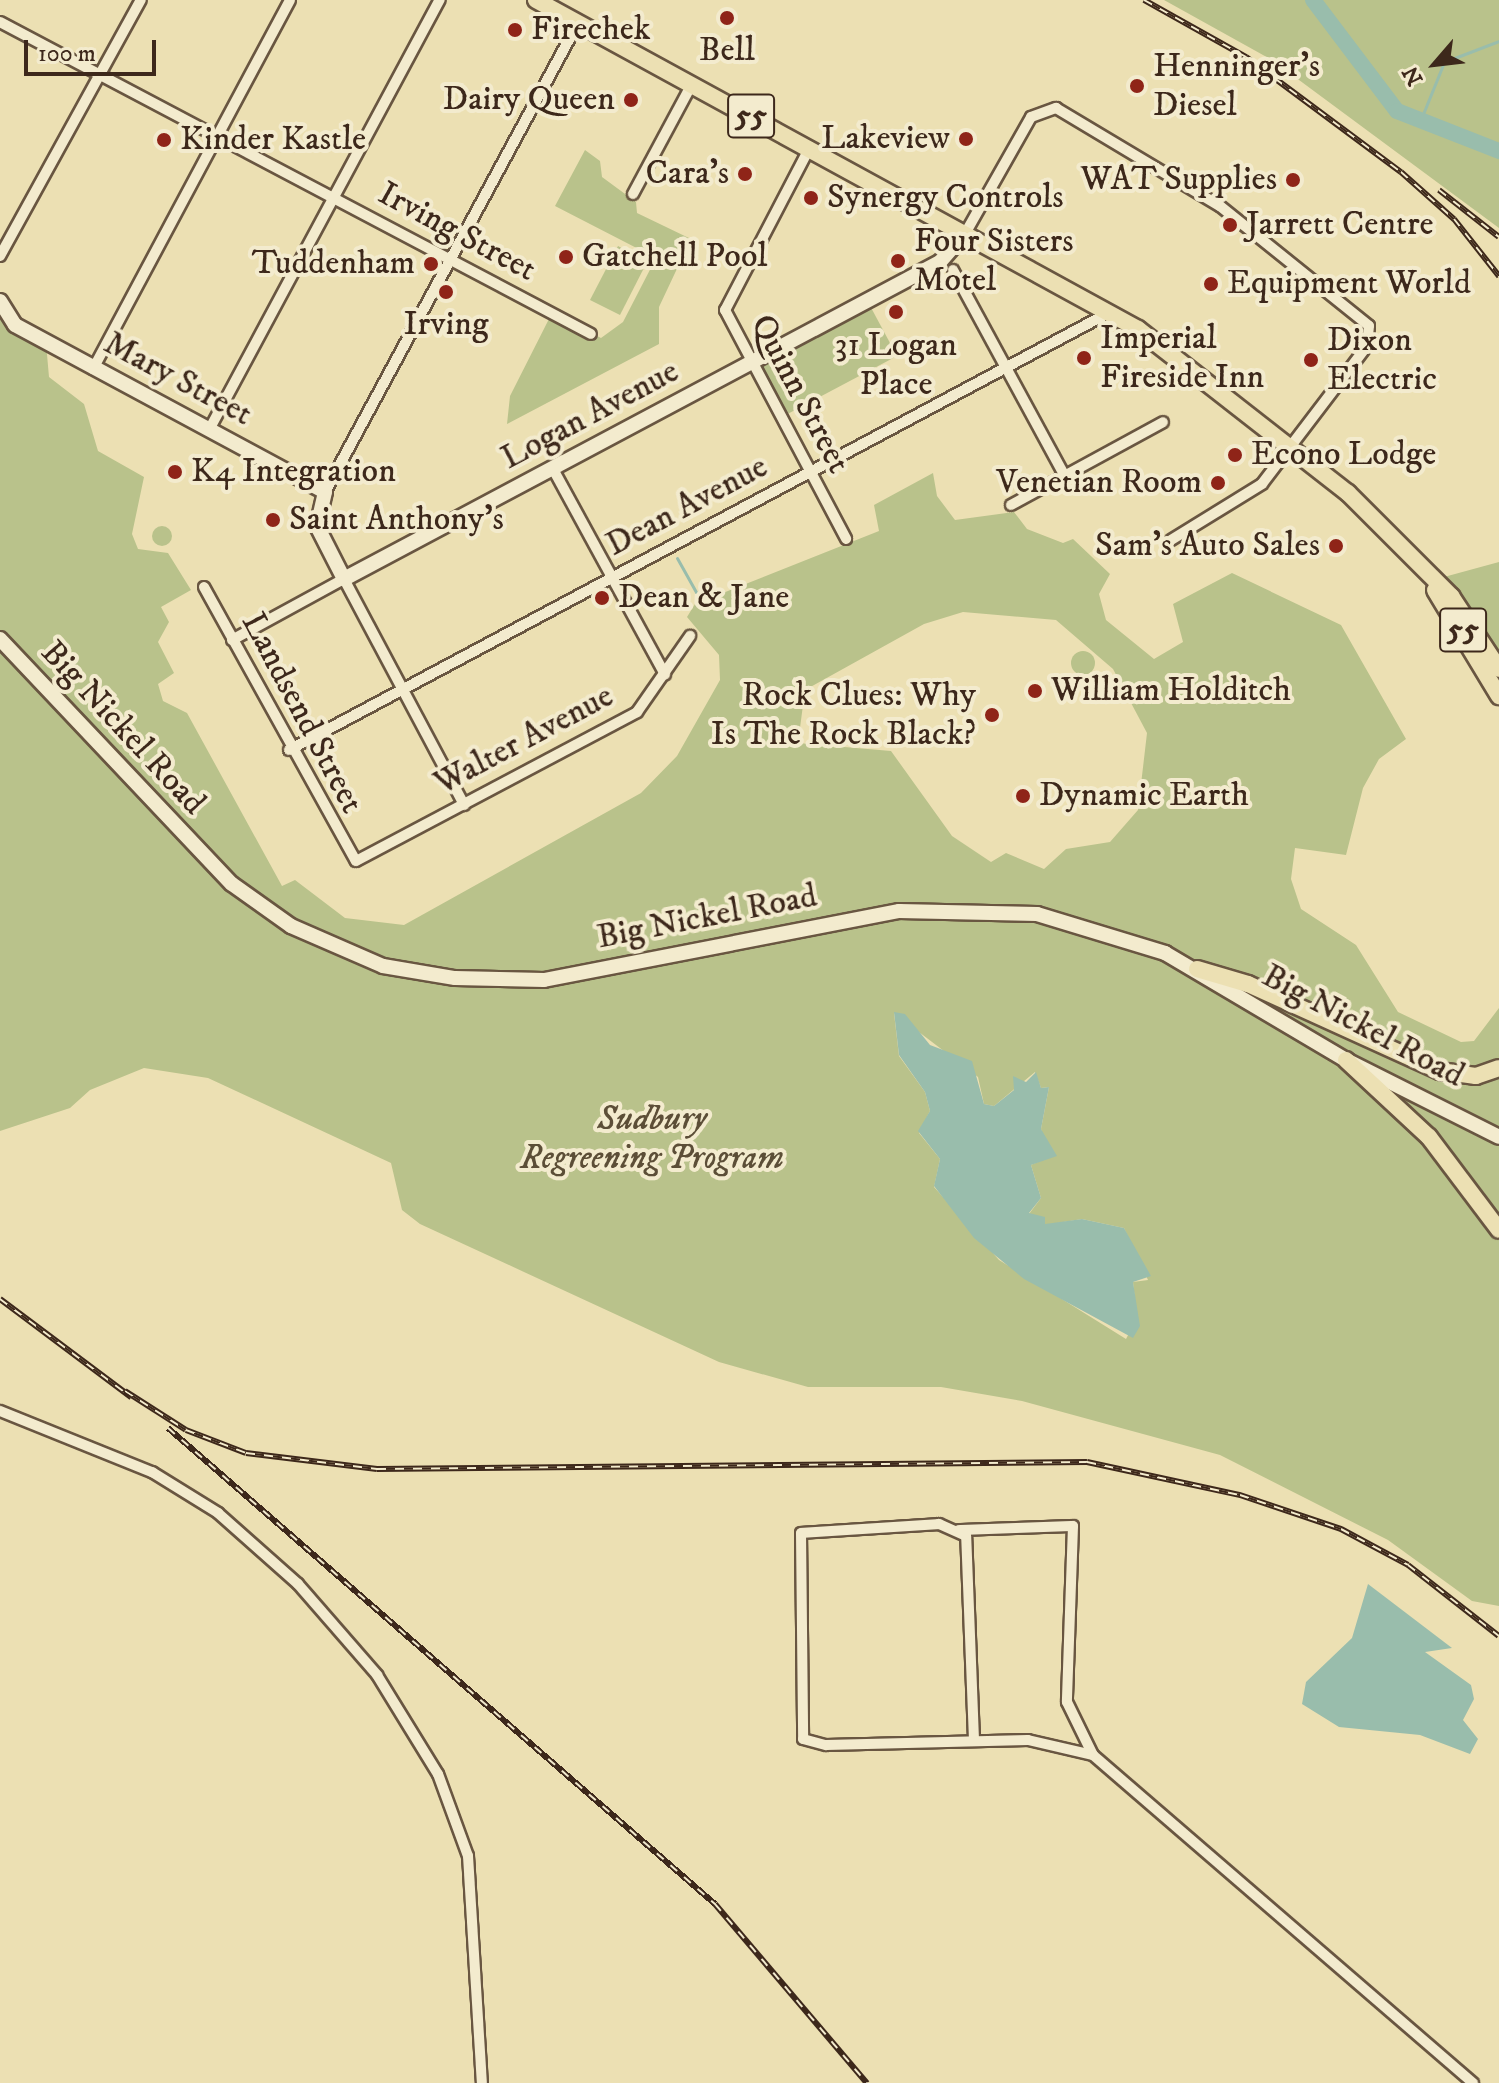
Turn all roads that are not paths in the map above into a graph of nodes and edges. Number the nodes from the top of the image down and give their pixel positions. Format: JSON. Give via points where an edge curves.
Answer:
{"nodes":[{"id":1,"x":141,"y":0,"type":"edge"},
{"id":2,"x":290,"y":0,"type":"edge"},
{"id":3,"x":440,"y":0,"type":"edge"},
{"id":4,"x":536,"y":0,"type":"edge"},
{"id":5,"x":0,"y":22,"type":"edge"},
{"id":6,"x":578,"y":23,"type":"junction"},
{"id":7,"x":101,"y":75,"type":"junction"},
{"id":8,"x":692,"y":84,"type":"junction"},
{"id":9,"x":217,"y":136,"type":"junction"},
{"id":10,"x":810,"y":147,"type":"junction"},
{"id":11,"x":633,"y":194,"type":"dead end"},
{"id":12,"x":333,"y":199,"type":"junction"},
{"id":13,"x":966,"y":232,"type":"junction"},
{"id":14,"x":0,"y":256,"type":"edge"},
{"id":15,"x":449,"y":261,"type":"junction"},
{"id":16,"x":953,"y":270,"type":"dead end"},
{"id":17,"x":0,"y":301,"type":"edge"},
{"id":18,"x":1111,"y":312,"type":"junction"},
{"id":19,"x":591,"y":334,"type":"dead end"},
{"id":20,"x":751,"y":364,"type":"junction"},
{"id":21,"x":1006,"y":368,"type":"junction"},
{"id":22,"x":93,"y":369,"type":"junction"},
{"id":23,"x":1163,"y":422,"type":"dead end"},
{"id":24,"x":209,"y":430,"type":"junction"},
{"id":25,"x":1292,"y":444,"type":"junction"},
{"id":26,"x":553,"y":469,"type":"junction"},
{"id":27,"x":810,"y":471,"type":"junction"},
{"id":28,"x":1065,"y":476,"type":"junction"},
{"id":29,"x":325,"y":492,"type":"junction"},
{"id":30,"x":1011,"y":505,"type":"dead end"},
{"id":31,"x":846,"y":539,"type":"dead end"},
{"id":32,"x":1171,"y":540,"type":"dead end"},
{"id":33,"x":1421,"y":568,"type":"junction"},
{"id":34,"x":612,"y":578,"type":"junction"},
{"id":35,"x":344,"y":579,"type":"junction"},
{"id":36,"x":204,"y":587,"type":"dead end"},
{"id":37,"x":690,"y":636,"type":"dead end"},
{"id":38,"x":0,"y":639,"type":"edge"},
{"id":39,"x":232,"y":640,"type":"junction"},
{"id":40,"x":1499,"y":669,"type":"edge"},
{"id":41,"x":665,"y":674,"type":"junction"},
{"id":42,"x":403,"y":689,"type":"junction"},
{"id":43,"x":1499,"y":696,"type":"edge"},
{"id":44,"x":289,"y":750,"type":"junction"},
{"id":45,"x":464,"y":805,"type":"junction"},
{"id":46,"x":356,"y":861,"type":"joint"},
{"id":47,"x":1197,"y":969,"type":"junction"},
{"id":48,"x":1346,"y":1060,"type":"junction"},
{"id":49,"x":1499,"y":1068,"type":"edge"},
{"id":50,"x":1494,"y":1134,"type":"edge"},
{"id":51,"x":1499,"y":1230,"type":"edge"},
{"id":52,"x":0,"y":1411,"type":"edge"},
{"id":53,"x":959,"y":1530,"type":"junction"},
{"id":54,"x":974,"y":1740,"type":"junction"},
{"id":55,"x":1093,"y":1755,"type":"junction"},
{"id":56,"x":482,"y":2083,"type":"edge"},
{"id":57,"x":1473,"y":2083,"type":"edge"}],
"edges":[{"from":1,"to":7,"type":"street"},
{"from":2,"to":9,"type":"street"},
{"from":3,"to":12,"type":"street"},
{"from":4,"to":6,"type":"main road","number":"55"},
{"from":5,"to":7,"type":"street","name":"Irving Street"},
{"from":6,"to":8,"type":"main road","number":"55"},
{"from":6,"to":15,"type":"street"},
{"from":7,"to":9,"type":"street","name":"Irving Street"},
{"from":7,"to":14,"type":"street"},
{"from":8,"to":10,"type":"main road","number":"55"},
{"from":8,"to":11,"type":"street"},
{"from":9,"to":12,"type":"street","name":"Irving Street"},
{"from":9,"to":22,"type":"street"},
{"from":10,"to":13,"type":"main road","number":"55"},
{"from":10,"to":20,"type":"street","name":"Quinn Street","via":[[727,303]]},
{"from":12,"to":15,"type":"street","name":"Irving Street"},
{"from":12,"to":24,"type":"street"},
{"from":13,"to":18,"type":"main road","number":"55"},
{"from":13,"to":20,"type":"main road","name":"Logan Avenue","via":[[940,262]]},
{"from":13,"to":25,"type":"street","via":[[1031,117],[1048,107],[1198,191],[1369,326],[1367,346]]},
{"from":15,"to":19,"type":"street","name":"Irving Street"},
{"from":15,"to":29,"type":"street"},
{"from":16,"to":21,"type":"street"},
{"from":17,"to":22,"type":"main road","name":"Mary Street","via":[[15,325]]},
{"from":18,"to":21,"type":"street","name":"Dean Avenue"},
{"from":18,"to":25,"type":"main road","number":"55"},
{"from":20,"to":26,"type":"main road","name":"Logan Avenue"},
{"from":20,"to":27,"type":"street","name":"Quinn Street"},
{"from":21,"to":27,"type":"street","name":"Dean Avenue"},
{"from":21,"to":28,"type":"street"},
{"from":22,"to":24,"type":"main road","name":"Mary Street"},
{"from":23,"to":28,"type":"street"},
{"from":24,"to":29,"type":"main road","name":"Mary Street"},
{"from":25,"to":32,"type":"street","via":[[1250,495]]},
{"from":25,"to":33,"type":"main road","number":"55"},
{"from":26,"to":34,"type":"street"},
{"from":26,"to":35,"type":"main road","name":"Logan Avenue"},
{"from":27,"to":31,"type":"street","name":"Quinn Street"},
{"from":27,"to":34,"type":"street","name":"Dean Avenue"},
{"from":28,"to":30,"type":"street"},
{"from":29,"to":35,"type":"main road","via":[[317,526]]},
{"from":33,"to":40,"type":"main road","number":"55","via":[[1464,612]]},
{"from":33,"to":43,"type":"main road","number":"55"},
{"from":34,"to":41,"type":"street"},
{"from":34,"to":42,"type":"street","name":"Dean Avenue"},
{"from":35,"to":39,"type":"street","name":"Logan Avenue"},
{"from":35,"to":42,"type":"street"},
{"from":36,"to":39,"type":"street","name":"Landsend Street"},
{"from":37,"to":41,"type":"street","name":"Walter Avenue"},
{"from":38,"to":47,"type":"main road","name":"Big Nickel Road","via":[[232,884],[291,926],[383,966],[468,979],[544,980],[885,913],[968,908],[1085,924]]},
{"from":39,"to":44,"type":"street","name":"Landsend Street"},
{"from":41,"to":45,"type":"street","name":"Walter Avenue","via":[[637,712]]},
{"from":42,"to":44,"type":"street","name":"Dean Avenue"},
{"from":42,"to":45,"type":"street"},
{"from":44,"to":46,"type":"street","name":"Landsend Street"},
{"from":45,"to":46,"type":"street","name":"Walter Avenue"},
{"from":47,"to":48,"type":"main road","name":"Big Nickel Road"},
{"from":47,"to":49,"type":"main road","via":[[1248,984],[1440,1071],[1476,1076]]},
{"from":48,"to":50,"type":"main road","name":"Big Nickel Road"},
{"from":48,"to":51,"type":"main road","via":[[1429,1137]]},
{"from":52,"to":56,"type":"street","via":[[152,1472],[218,1513],[298,1584],[377,1675],[438,1774],[468,1856]]},
{"from":53,"to":54,"type":"street","via":[[971,1549]]},
{"from":53,"to":54,"type":"street","via":[[939,1524],[816,1527],[798,1536],[798,1718],[803,1739],[816,1745]]},
{"from":53,"to":55,"type":"street","via":[[1073,1526],[1067,1702]]},
{"from":54,"to":55,"type":"street","via":[[1047,1741]]},
{"from":55,"to":57,"type":"street"}]}
